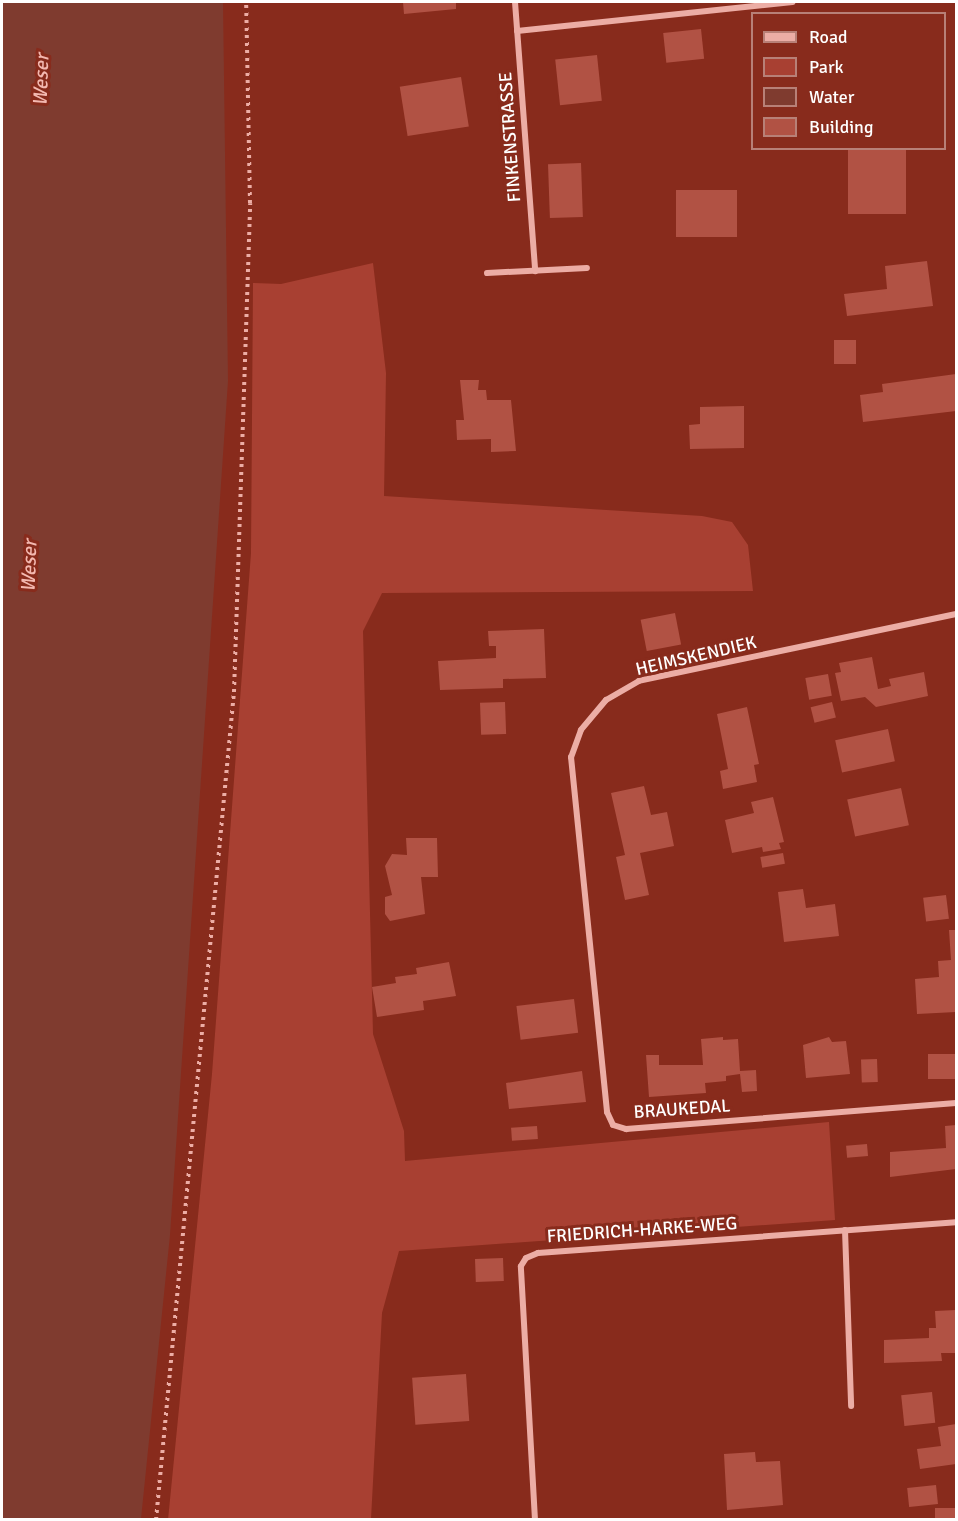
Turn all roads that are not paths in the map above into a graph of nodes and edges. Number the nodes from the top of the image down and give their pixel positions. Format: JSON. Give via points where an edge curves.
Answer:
{"nodes":[{"id":1,"x":515,"y":2,"type":"edge"},
{"id":2,"x":792,"y":2,"type":"edge"},
{"id":3,"x":517,"y":31,"type":"junction"},
{"id":4,"x":587,"y":268,"type":"dead end"},
{"id":5,"x":535,"y":271,"type":"junction"},
{"id":6,"x":487,"y":273,"type":"dead end"},
{"id":7,"x":957,"y":614,"type":"edge"},
{"id":8,"x":588,"y":924,"type":"joint"},
{"id":9,"x":957,"y":1103,"type":"edge"},
{"id":10,"x":957,"y":1222,"type":"edge"},
{"id":11,"x":845,"y":1230,"type":"junction"},
{"id":12,"x":851,"y":1406,"type":"dead end"},
{"id":13,"x":535,"y":1520,"type":"edge"}],
"edges":[{"from":1,"to":3,"type":"street","name":"FINKENSTRASSE"},
{"from":2,"to":3,"type":"street"},
{"from":3,"to":5,"type":"street","name":"FINKENSTRASSE"},
{"from":4,"to":5,"type":"street"},
{"from":5,"to":6,"type":"street"},
{"from":7,"to":8,"type":"street","name":"HEIMSKENDIEK","via":[[639,681],[606,700],[581,730],[571,757]]},
{"from":8,"to":9,"type":"street","name":"BRAUKEDAL","via":[[607,1112],[613,1125],[626,1129]]},
{"from":10,"to":11,"type":"street","name":"FRIEDRICH-HARKE-WEG"},
{"from":11,"to":12,"type":"street"},
{"from":11,"to":13,"type":"street","name":"FRIEDRICH-HARKE-WEG","via":[[538,1252],[526,1258],[521,1266]]}]}
